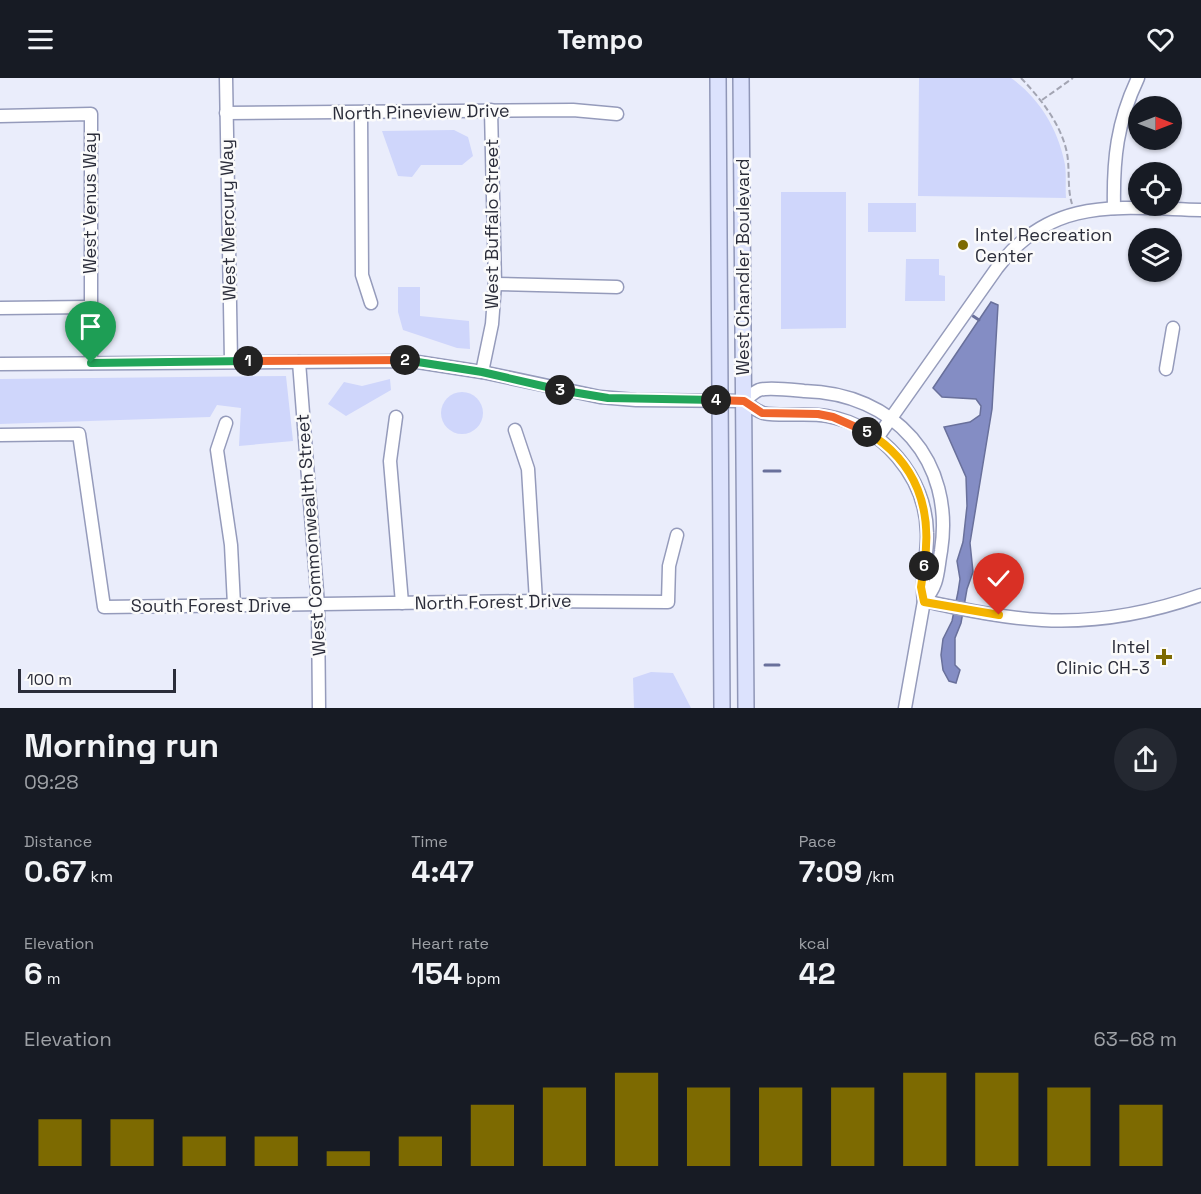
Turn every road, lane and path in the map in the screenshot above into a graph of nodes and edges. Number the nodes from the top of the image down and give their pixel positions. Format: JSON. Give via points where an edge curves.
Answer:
{"nodes":[{"id":1,"x":226,"y":78,"type":"edge"},
{"id":2,"x":718,"y":78,"type":"edge"},
{"id":3,"x":741,"y":78,"type":"edge"},
{"id":4,"x":1021,"y":78,"type":"edge"},
{"id":5,"x":1073,"y":78,"type":"edge"},
{"id":6,"x":1138,"y":78,"type":"edge"},
{"id":7,"x":1042,"y":100,"type":"junction"},
{"id":8,"x":491,"y":110,"type":"junction"},
{"id":9,"x":226,"y":113,"type":"junction"},
{"id":10,"x":361,"y":113,"type":"junction"},
{"id":11,"x":617,"y":114,"type":"dead end"},
{"id":12,"x":0,"y":116,"type":"edge"},
{"id":13,"x":1114,"y":208,"type":"junction"},
{"id":14,"x":1201,"y":210,"type":"edge"},
{"id":15,"x":1075,"y":213,"type":"junction"},
{"id":16,"x":495,"y":284,"type":"junction"},
{"id":17,"x":617,"y":287,"type":"dead end"},
{"id":18,"x":371,"y":303,"type":"dead end"},
{"id":19,"x":90,"y":307,"type":"junction"},
{"id":20,"x":0,"y":308,"type":"edge"},
{"id":21,"x":1173,"y":328,"type":"dead end"},
{"id":22,"x":231,"y":361,"type":"junction"},
{"id":23,"x":299,"y":362,"type":"junction"},
{"id":24,"x":91,"y":363,"type":"junction"},
{"id":25,"x":0,"y":364,"type":"edge"},
{"id":26,"x":1166,"y":369,"type":"dead end"},
{"id":27,"x":482,"y":372,"type":"junction"},
{"id":28,"x":721,"y":400,"type":"junction"},
{"id":29,"x":744,"y":401,"type":"junction"},
{"id":30,"x":396,"y":417,"type":"dead end"},
{"id":31,"x":890,"y":419,"type":"junction"},
{"id":32,"x":226,"y":423,"type":"dead end"},
{"id":33,"x":515,"y":430,"type":"dead end"},
{"id":34,"x":0,"y":435,"type":"edge"},
{"id":35,"x":877,"y":438,"type":"junction"},
{"id":36,"x":677,"y":535,"type":"dead end"},
{"id":37,"x":1201,"y":595,"type":"edge"},
{"id":38,"x":536,"y":601,"type":"junction"},
{"id":39,"x":924,"y":602,"type":"junction"},
{"id":40,"x":402,"y":603,"type":"junction"},
{"id":41,"x":234,"y":604,"type":"junction"},
{"id":42,"x":318,"y":605,"type":"junction"},
{"id":43,"x":320,"y":708,"type":"edge"},
{"id":44,"x":722,"y":708,"type":"edge"},
{"id":45,"x":746,"y":708,"type":"edge"},
{"id":46,"x":905,"y":708,"type":"edge"}],
"edges":[{"from":1,"to":9,"type":"street","name":"West Mercury Way"},
{"from":2,"to":28,"type":"main road","name":"West Chandler Boulevard"},
{"from":3,"to":29,"type":"main road","name":"West Chandler Boulevard"},
{"from":4,"to":7,"type":"path"},
{"from":5,"to":7,"type":"path"},
{"from":6,"to":13,"type":"street","via":[[1117,138]]},
{"from":7,"to":15,"type":"path","via":[[1067,152],[1069,195]]},
{"from":8,"to":10,"type":"street","name":"North Pineview Drive"},
{"from":8,"to":11,"type":"street","name":"North Pineview Drive"},
{"from":8,"to":16,"type":"street","name":"West Buffalo Street"},
{"from":9,"to":10,"type":"street","name":"North Pineview Drive"},
{"from":9,"to":22,"type":"street","name":"West Mercury Way"},
{"from":10,"to":18,"type":"street","via":[[362,275]]},
{"from":12,"to":19,"type":"street","name":"West Venus Way","via":[[91,114]]},
{"from":13,"to":14,"type":"street"},
{"from":13,"to":15,"type":"street"},
{"from":15,"to":31,"type":"street","via":[[1031,233],[1005,256]]},
{"from":16,"to":17,"type":"street"},
{"from":16,"to":27,"type":"street","name":"West Buffalo Street"},
{"from":19,"to":20,"type":"street"},
{"from":19,"to":24,"type":"street","name":"West Venus Way"},
{"from":21,"to":26,"type":"street"},
{"from":22,"to":23,"type":"street"},
{"from":22,"to":24,"type":"street"},
{"from":23,"to":27,"type":"street","via":[[411,361]]},
{"from":23,"to":42,"type":"street","name":"West Commonwealth Street"},
{"from":24,"to":25,"type":"street"},
{"from":27,"to":28,"type":"street","via":[[600,397]]},
{"from":28,"to":29,"type":"street"},
{"from":28,"to":44,"type":"main road","name":"West Chandler Boulevard"},
{"from":29,"to":31,"type":"street","via":[[760,390],[826,393],[857,400]]},
{"from":29,"to":35,"type":"street","via":[[762,413],[833,417]]},
{"from":29,"to":45,"type":"main road","name":"West Chandler Boulevard"},
{"from":30,"to":40,"type":"street","via":[[390,461]]},
{"from":31,"to":35,"type":"street"},
{"from":31,"to":39,"type":"street","via":[[914,439],[925,455],[943,503],[935,589]]},
{"from":32,"to":41,"type":"street","via":[[217,450],[231,545]]},
{"from":33,"to":38,"type":"street","via":[[528,469]]},
{"from":34,"to":41,"type":"street","name":"South Forest Drive","via":[[79,434],[104,607]]},
{"from":35,"to":39,"type":"street","via":[[905,465],[920,494],[927,526],[921,587]]},
{"from":36,"to":38,"type":"street","name":"North Forest Drive","via":[[669,566],[668,602]]},
{"from":37,"to":39,"type":"street","via":[[1103,619],[1042,620]]},
{"from":38,"to":40,"type":"street","name":"North Forest Drive"},
{"from":39,"to":46,"type":"street"},
{"from":40,"to":42,"type":"street","name":"North Forest Drive"},
{"from":41,"to":42,"type":"street","name":"South Forest Drive"},
{"from":42,"to":43,"type":"street","name":"West Commonwealth Street"}]}
